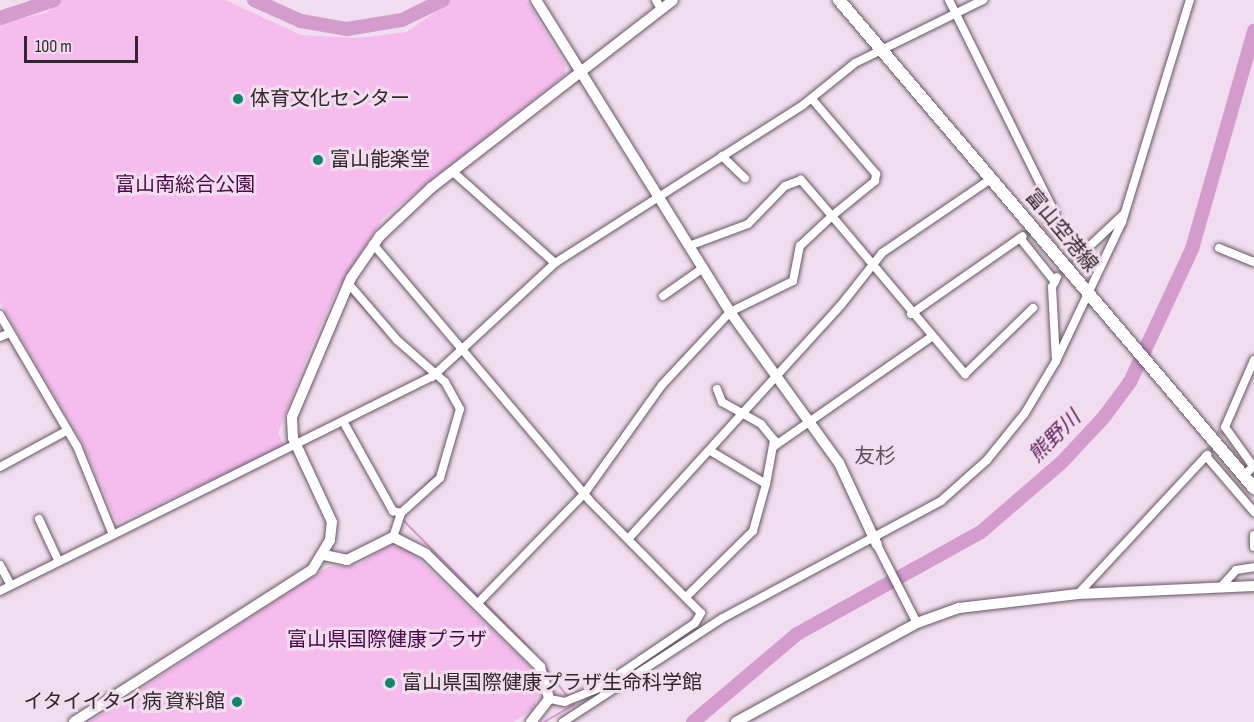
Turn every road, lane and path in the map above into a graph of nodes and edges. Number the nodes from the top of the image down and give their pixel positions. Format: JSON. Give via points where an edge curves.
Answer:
{"nodes":[{"id":1,"x":537,"y":0,"type":"edge"},
{"id":2,"x":673,"y":0,"type":"edge"},
{"id":3,"x":839,"y":0,"type":"edge"},
{"id":4,"x":949,"y":0,"type":"edge"},
{"id":5,"x":982,"y":0,"type":"edge"},
{"id":6,"x":1190,"y":0,"type":"edge"},
{"id":7,"x":659,"y":4,"type":"edge"},
{"id":8,"x":955,"y":13,"type":"junction"},
{"id":9,"x":881,"y":49,"type":"junction"},
{"id":10,"x":581,"y":71,"type":"junction"},
{"id":11,"x":812,"y":99,"type":"junction"},
{"id":12,"x":722,"y":156,"type":"junction"},
{"id":13,"x":452,"y":171,"type":"junction"},
{"id":14,"x":745,"y":178,"type":"dead end"},
{"id":15,"x":991,"y":179,"type":"junction"},
{"id":16,"x":658,"y":197,"type":"junction"},
{"id":17,"x":1126,"y":213,"type":"junction"},
{"id":18,"x":832,"y":216,"type":"junction"},
{"id":19,"x":373,"y":244,"type":"junction"},
{"id":20,"x":689,"y":246,"type":"junction"},
{"id":21,"x":1219,"y":248,"type":"dead end"},
{"id":22,"x":1254,"y":262,"type":"edge"},
{"id":23,"x":555,"y":263,"type":"junction"},
{"id":24,"x":871,"y":267,"type":"junction"},
{"id":25,"x":703,"y":268,"type":"junction"},
{"id":26,"x":348,"y":283,"type":"junction"},
{"id":27,"x":663,"y":296,"type":"dead end"},
{"id":28,"x":1092,"y":297,"type":"junction"},
{"id":29,"x":1033,"y":308,"type":"dead end"},
{"id":30,"x":730,"y":312,"type":"junction"},
{"id":31,"x":910,"y":314,"type":"junction"},
{"id":32,"x":0,"y":315,"type":"edge"},
{"id":33,"x":10,"y":333,"type":"junction"},
{"id":34,"x":0,"y":337,"type":"edge"},
{"id":35,"x":931,"y":337,"type":"junction"},
{"id":36,"x":460,"y":351,"type":"junction"},
{"id":37,"x":1254,"y":360,"type":"edge"},
{"id":38,"x":1056,"y":361,"type":"junction"},
{"id":39,"x":434,"y":374,"type":"junction"},
{"id":40,"x":776,"y":375,"type":"junction"},
{"id":41,"x":717,"y":389,"type":"dead end"},
{"id":42,"x":740,"y":415,"type":"junction"},
{"id":43,"x":344,"y":423,"type":"junction"},
{"id":44,"x":811,"y":424,"type":"junction"},
{"id":45,"x":68,"y":430,"type":"junction"},
{"id":46,"x":297,"y":447,"type":"junction"},
{"id":47,"x":773,"y":447,"type":"junction"},
{"id":48,"x":709,"y":450,"type":"junction"},
{"id":49,"x":1254,"y":465,"type":"edge"},
{"id":50,"x":0,"y":467,"type":"edge"},
{"id":51,"x":1244,"y":476,"type":"junction"},
{"id":52,"x":766,"y":484,"type":"junction"},
{"id":53,"x":1254,"y":489,"type":"edge"},
{"id":54,"x":584,"y":494,"type":"junction"},
{"id":55,"x":1244,"y":500,"type":"junction"},
{"id":56,"x":1254,"y":512,"type":"edge"},
{"id":57,"x":401,"y":513,"type":"junction"},
{"id":58,"x":39,"y":519,"type":"dead end"},
{"id":59,"x":112,"y":532,"type":"junction"},
{"id":60,"x":1254,"y":536,"type":"edge"},
{"id":61,"x":393,"y":537,"type":"junction"},
{"id":62,"x":629,"y":538,"type":"junction"},
{"id":63,"x":875,"y":541,"type":"junction"},
{"id":64,"x":1254,"y":547,"type":"edge"},
{"id":65,"x":324,"y":555,"type":"junction"},
{"id":66,"x":58,"y":560,"type":"junction"},
{"id":67,"x":0,"y":565,"type":"edge"},
{"id":68,"x":1254,"y":567,"type":"edge"},
{"id":69,"x":10,"y":584,"type":"junction"},
{"id":70,"x":1254,"y":586,"type":"edge"},
{"id":71,"x":1220,"y":588,"type":"junction"},
{"id":72,"x":0,"y":591,"type":"edge"},
{"id":73,"x":1078,"y":594,"type":"junction"},
{"id":74,"x":686,"y":597,"type":"junction"},
{"id":75,"x":477,"y":604,"type":"junction"},
{"id":76,"x":914,"y":618,"type":"junction"},
{"id":77,"x":549,"y":699,"type":"junction"},
{"id":78,"x":79,"y":720,"type":"edge"},
{"id":79,"x":531,"y":722,"type":"edge"},
{"id":80,"x":563,"y":722,"type":"edge"},
{"id":81,"x":736,"y":722,"type":"edge"}],
"edges":[{"from":1,"to":10,"type":"street"},
{"from":2,"to":7,"type":"street"},
{"from":3,"to":9,"type":"main road","name":"富山空港線"},
{"from":4,"to":8,"type":"street"},
{"from":5,"to":8,"type":"street"},
{"from":6,"to":17,"type":"street"},
{"from":7,"to":10,"type":"street"},
{"from":8,"to":9,"type":"street"},
{"from":8,"to":17,"type":"street","via":[[1055,213],[1049,222],[1076,249],[1077,258]]},
{"from":9,"to":11,"type":"street"},
{"from":9,"to":15,"type":"main road","name":"富山空港線"},
{"from":10,"to":13,"type":"street"},
{"from":10,"to":16,"type":"street"},
{"from":11,"to":12,"type":"street"},
{"from":11,"to":18,"type":"street","via":[[876,174],[875,181]]},
{"from":12,"to":14,"type":"street"},
{"from":12,"to":16,"type":"street"},
{"from":13,"to":19,"type":"street"},
{"from":13,"to":23,"type":"street"},
{"from":15,"to":24,"type":"street","via":[[882,253]]},
{"from":15,"to":28,"type":"main road","name":"富山空港線"},
{"from":16,"to":20,"type":"street"},
{"from":16,"to":23,"type":"street"},
{"from":17,"to":28,"type":"street"},
{"from":18,"to":20,"type":"street","via":[[801,180],[785,186],[748,224]]},
{"from":18,"to":24,"type":"street"},
{"from":18,"to":30,"type":"street","via":[[800,246],[793,281]]},
{"from":19,"to":26,"type":"street"},
{"from":19,"to":36,"type":"street"},
{"from":20,"to":25,"type":"street"},
{"from":21,"to":22,"type":"street"},
{"from":23,"to":36,"type":"street"},
{"from":24,"to":31,"type":"street"},
{"from":24,"to":40,"type":"street"},
{"from":25,"to":27,"type":"street"},
{"from":25,"to":30,"type":"street"},
{"from":26,"to":39,"type":"street","via":[[397,340]]},
{"from":26,"to":46,"type":"street","via":[[294,407]]},
{"from":28,"to":38,"type":"street"},
{"from":28,"to":51,"type":"main road","name":"富山空港線"},
{"from":29,"to":35,"type":"street","via":[[965,375]]},
{"from":30,"to":40,"type":"street"},
{"from":30,"to":54,"type":"street","via":[[662,385]]},
{"from":31,"to":35,"type":"street"},
{"from":31,"to":38,"type":"street","via":[[1022,237],[1056,280]]},
{"from":32,"to":33,"type":"street"},
{"from":33,"to":34,"type":"street"},
{"from":33,"to":45,"type":"street"},
{"from":35,"to":44,"type":"street"},
{"from":36,"to":39,"type":"street"},
{"from":36,"to":54,"type":"street"},
{"from":37,"to":49,"type":"street","via":[[1223,429]]},
{"from":38,"to":63,"type":"street","via":[[1025,413],[987,460],[941,501]]},
{"from":39,"to":43,"type":"street"},
{"from":39,"to":57,"type":"street","via":[[455,394],[456,426],[440,478]]},
{"from":40,"to":42,"type":"street"},
{"from":40,"to":44,"type":"street"},
{"from":41,"to":42,"type":"street","via":[[722,402]]},
{"from":42,"to":47,"type":"street","via":[[761,424],[774,440]]},
{"from":42,"to":48,"type":"street"},
{"from":43,"to":46,"type":"street"},
{"from":43,"to":57,"type":"street","via":[[393,511]]},
{"from":44,"to":47,"type":"street"},
{"from":44,"to":63,"type":"street","via":[[839,463]]},
{"from":45,"to":50,"type":"street"},
{"from":45,"to":59,"type":"street"},
{"from":46,"to":59,"type":"street"},
{"from":46,"to":65,"type":"street","via":[[332,522]]},
{"from":47,"to":52,"type":"street"},
{"from":48,"to":52,"type":"street"},
{"from":48,"to":62,"type":"street"},
{"from":49,"to":51,"type":"street"},
{"from":51,"to":53,"type":"main road","name":"富山空港線"},
{"from":52,"to":74,"type":"street","via":[[753,531]]},
{"from":53,"to":55,"type":"street"},
{"from":54,"to":62,"type":"street"},
{"from":54,"to":75,"type":"street"},
{"from":55,"to":56,"type":"street"},
{"from":55,"to":73,"type":"street","via":[[1207,456]]},
{"from":57,"to":61,"type":"street"},
{"from":58,"to":66,"type":"street"},
{"from":59,"to":66,"type":"street"},
{"from":60,"to":64,"type":"street"},
{"from":61,"to":65,"type":"street","via":[[347,560]]},
{"from":61,"to":75,"type":"street","via":[[422,550]]},
{"from":62,"to":74,"type":"street"},
{"from":63,"to":76,"type":"street"},
{"from":63,"to":80,"type":"street","via":[[721,619]]},
{"from":65,"to":78,"type":"street","via":[[294,586]]},
{"from":66,"to":69,"type":"street"},
{"from":67,"to":69,"type":"street"},
{"from":68,"to":71,"type":"street","via":[[1236,570]]},
{"from":69,"to":72,"type":"street"},
{"from":70,"to":71,"type":"street"},
{"from":71,"to":73,"type":"street"},
{"from":73,"to":76,"type":"street","via":[[974,605]]},
{"from":74,"to":77,"type":"street","via":[[701,613],[695,623],[599,688],[565,702]]},
{"from":75,"to":77,"type":"street","via":[[540,667]]},
{"from":76,"to":81,"type":"street"},
{"from":77,"to":79,"type":"street"}]}
